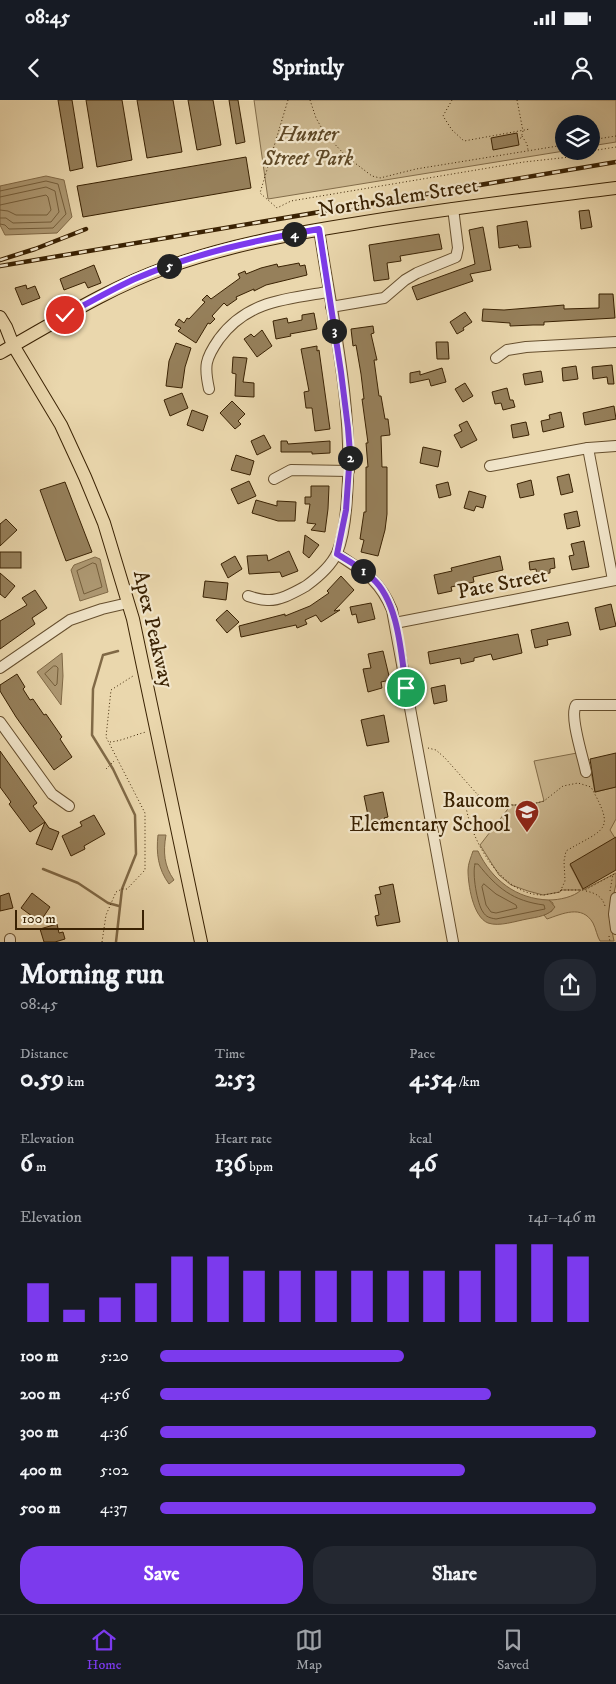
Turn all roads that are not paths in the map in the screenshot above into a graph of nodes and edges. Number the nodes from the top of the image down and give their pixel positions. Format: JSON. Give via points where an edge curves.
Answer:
{"nodes":[{"id":1,"x":616,"y":188,"type":"edge"},
{"id":2,"x":453,"y":208,"type":"junction"},
{"id":3,"x":319,"y":229,"type":"junction"},
{"id":4,"x":328,"y":292,"type":"junction"},
{"id":5,"x":330,"y":307,"type":"junction"},
{"id":6,"x":0,"y":317,"type":"edge"},
{"id":7,"x":0,"y":336,"type":"edge"},
{"id":8,"x":616,"y":342,"type":"edge"},
{"id":9,"x":13,"y":346,"type":"junction"},
{"id":10,"x":0,"y":353,"type":"edge"},
{"id":11,"x":496,"y":358,"type":"dead end"},
{"id":12,"x":209,"y":390,"type":"dead end"},
{"id":13,"x":616,"y":446,"type":"edge"},
{"id":14,"x":588,"y":448,"type":"junction"},
{"id":15,"x":490,"y":466,"type":"dead end"},
{"id":16,"x":349,"y":471,"type":"junction"},
{"id":17,"x":274,"y":479,"type":"dead end"},
{"id":18,"x":337,"y":554,"type":"junction"},
{"id":19,"x":615,"y":580,"type":"edge"},
{"id":20,"x":248,"y":596,"type":"dead end"},
{"id":21,"x":128,"y":603,"type":"junction"},
{"id":22,"x":395,"y":623,"type":"junction"},
{"id":23,"x":0,"y":668,"type":"edge"},
{"id":24,"x":616,"y":705,"type":"edge"},
{"id":25,"x":0,"y":722,"type":"edge"},
{"id":26,"x":586,"y":772,"type":"dead end"},
{"id":27,"x":69,"y":806,"type":"dead end"},
{"id":28,"x":616,"y":898,"type":"edge"},
{"id":29,"x":616,"y":923,"type":"edge"},
{"id":30,"x":201,"y":942,"type":"edge"},
{"id":31,"x":453,"y":942,"type":"edge"}],
"edges":[{"from":1,"to":2,"type":"main road","name":"North Salem Street"},
{"from":2,"to":3,"type":"main road","name":"North Salem Street"},
{"from":2,"to":5,"type":"street","via":[[458,248],[456,257],[417,273],[384,298]]},
{"from":3,"to":4,"type":"street"},
{"from":3,"to":9,"type":"main road","name":"North Salem Street","via":[[242,244],[165,267],[115,289]]},
{"from":4,"to":5,"type":"street"},
{"from":4,"to":12,"type":"street","via":[[270,303],[234,322],[207,361],[205,370]]},
{"from":5,"to":16,"type":"street","via":[[348,428]]},
{"from":6,"to":9,"type":"main road","name":"Apex Peakway"},
{"from":7,"to":9,"type":"main road","name":"Apex Peakway"},
{"from":8,"to":11,"type":"street","via":[[526,347],[506,350]]},
{"from":9,"to":10,"type":"main road","name":"North Salem Street"},
{"from":9,"to":21,"type":"main road","name":"Apex Peakway","via":[[61,425],[86,477],[104,523]]},
{"from":13,"to":14,"type":"street"},
{"from":14,"to":15,"type":"street"},
{"from":14,"to":19,"type":"street"},
{"from":16,"to":17,"type":"street","via":[[291,470]]},
{"from":16,"to":18,"type":"street","via":[[346,510]]},
{"from":18,"to":20,"type":"street","via":[[318,577],[294,592],[267,600]]},
{"from":18,"to":22,"type":"street","via":[[366,572],[380,586]]},
{"from":19,"to":22,"type":"street","name":"Pate Street"},
{"from":21,"to":23,"type":"street","via":[[70,620]]},
{"from":21,"to":30,"type":"main road","name":"Apex Peakway"},
{"from":22,"to":31,"type":"street"},
{"from":24,"to":26,"type":"street","via":[[576,704],[574,709]]},
{"from":25,"to":27,"type":"street","via":[[52,794]]},
{"from":28,"to":29,"type":"street"}]}
